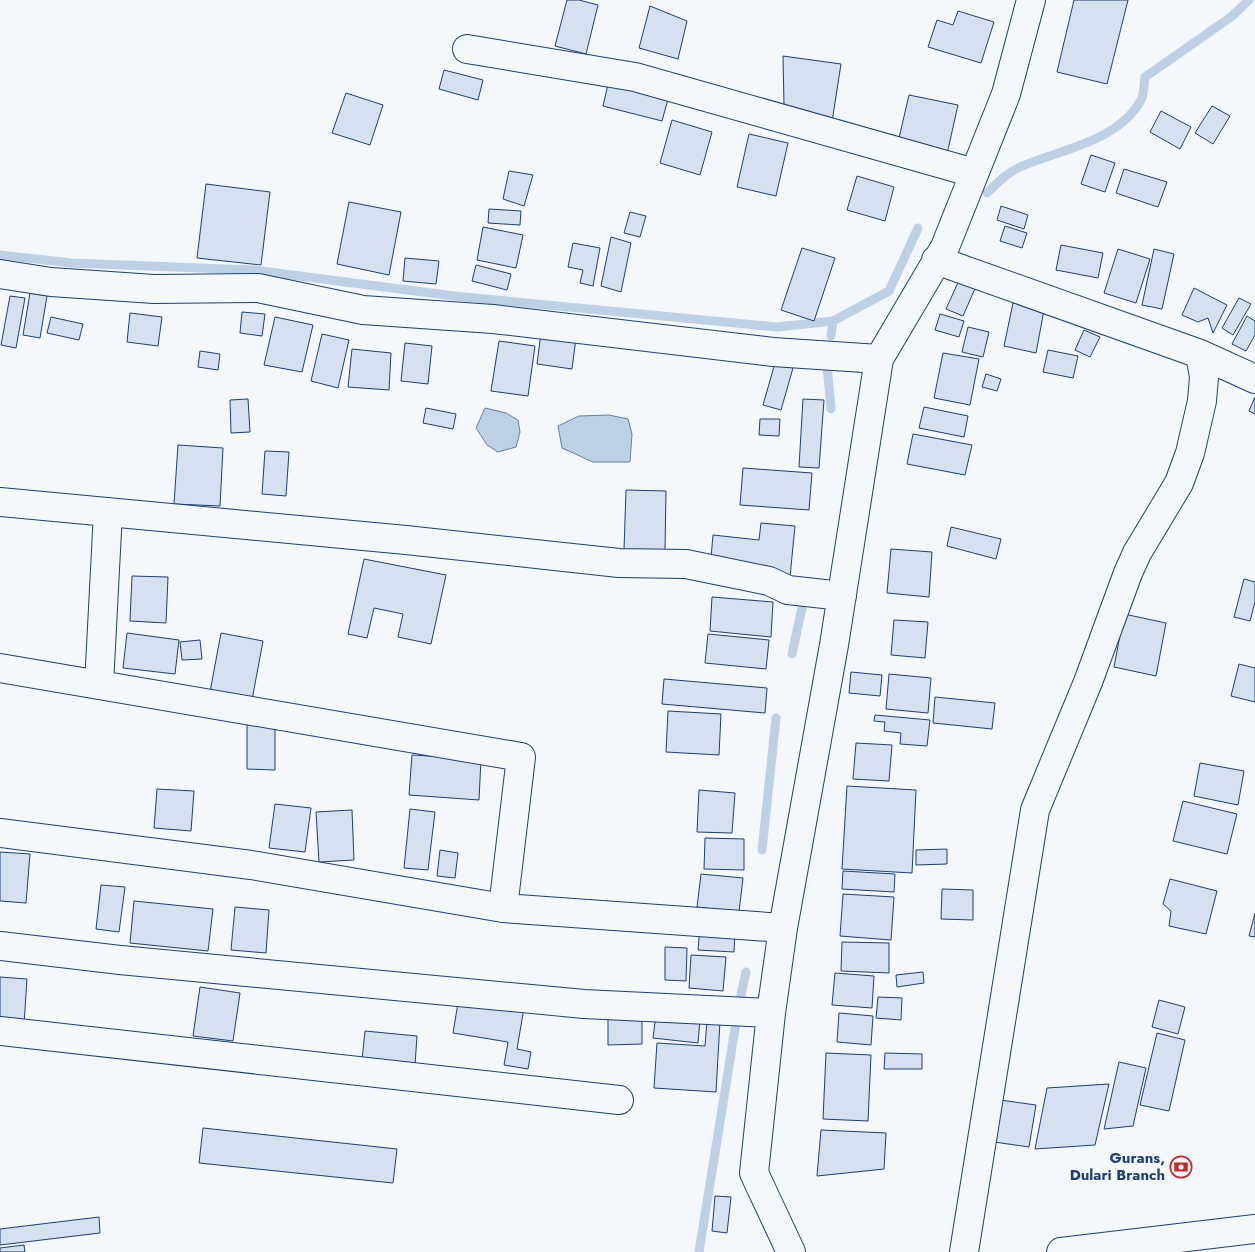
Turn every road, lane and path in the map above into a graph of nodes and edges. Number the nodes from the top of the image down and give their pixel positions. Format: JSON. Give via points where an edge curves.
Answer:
{"nodes":[{"id":1,"x":1031,"y":0,"type":"edge"},
{"id":2,"x":467,"y":49,"type":"dead end"},
{"id":3,"x":974,"y":174,"type":"junction"},
{"id":4,"x":936,"y":260,"type":"junction"},
{"id":5,"x":0,"y":274,"type":"edge"},
{"id":6,"x":1200,"y":354,"type":"junction"},
{"id":7,"x":879,"y":359,"type":"junction"},
{"id":8,"x":1255,"y":379,"type":"edge"},
{"id":9,"x":0,"y":502,"type":"edge"},
{"id":10,"x":108,"y":512,"type":"junction"},
{"id":11,"x":842,"y":596,"type":"junction"},
{"id":12,"x":0,"y":668,"type":"edge"},
{"id":13,"x":99,"y":685,"type":"junction"},
{"id":14,"x":0,"y":833,"type":"edge"},
{"id":15,"x":503,"y":908,"type":"junction"},
{"id":16,"x":784,"y":928,"type":"junction"},
{"id":17,"x":0,"y":946,"type":"edge"},
{"id":18,"x":771,"y":1013,"type":"junction"},
{"id":19,"x":0,"y":1031,"type":"edge"},
{"id":20,"x":619,"y":1100,"type":"dead end"},
{"id":21,"x":1255,"y":1229,"type":"edge"},
{"id":22,"x":791,"y":1252,"type":"edge"},
{"id":23,"x":964,"y":1252,"type":"edge"},
{"id":24,"x":1061,"y":1252,"type":"edge"}],
"edges":[{"from":1,"to":3,"type":"main road","via":[[1006,94]]},
{"from":2,"to":3,"type":"main road","via":[[635,77]]},
{"from":3,"to":4,"type":"main road","via":[[945,247]]},
{"from":4,"to":6,"type":"main road"},
{"from":4,"to":7,"type":"main road"},
{"from":5,"to":7,"type":"main road","via":[[51,282],[154,289],[258,288],[363,310],[493,319],[773,352]]},
{"from":6,"to":8,"type":"main road"},
{"from":6,"to":23,"type":"main road","via":[[1204,377],[1202,401],[1190,453],[1179,483],[1128,573],[1088,682],[1035,810]]},
{"from":7,"to":11,"type":"main road"},
{"from":9,"to":10,"type":"main road"},
{"from":10,"to":11,"type":"main road","via":[[619,563],[686,564],[770,581],[788,590]]},
{"from":10,"to":13,"type":"main road"},
{"from":11,"to":16,"type":"main road"},
{"from":12,"to":13,"type":"main road"},
{"from":13,"to":15,"type":"main road","via":[[521,757]]},
{"from":14,"to":15,"type":"main road","via":[[251,866]]},
{"from":15,"to":16,"type":"main road"},
{"from":16,"to":18,"type":"main road"},
{"from":17,"to":18,"type":"main road","via":[[584,1004]]},
{"from":18,"to":22,"type":"main road","via":[[754,1173]]},
{"from":19,"to":20,"type":"main road"},
{"from":21,"to":24,"type":"main road"}]}
